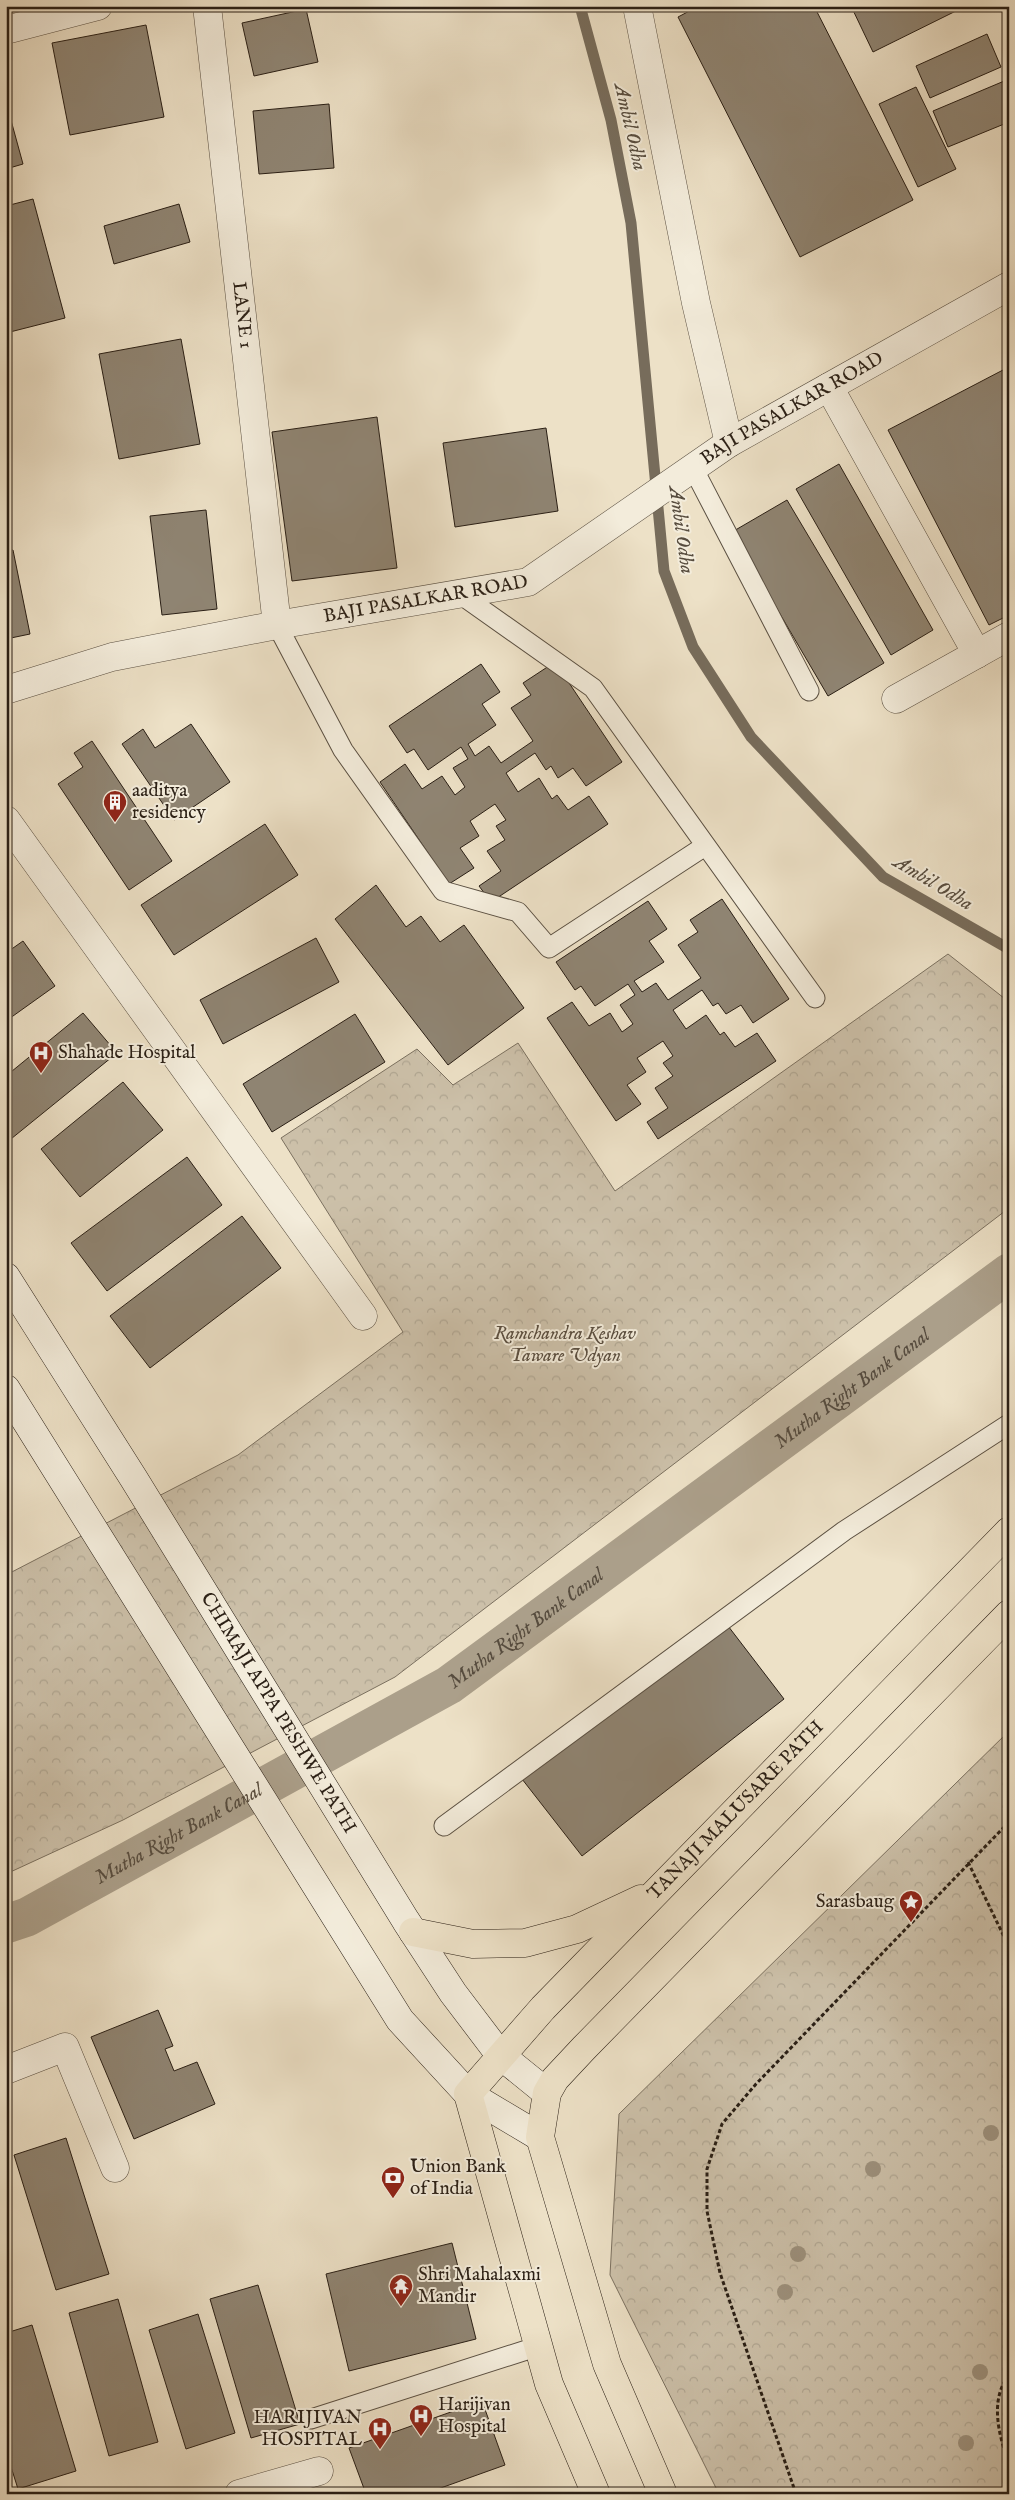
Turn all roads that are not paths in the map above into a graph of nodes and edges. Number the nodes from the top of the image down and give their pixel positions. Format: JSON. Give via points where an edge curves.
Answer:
{"nodes":[{"id":1,"x":98,"y":6,"type":"edge"},
{"id":2,"x":206,"y":6,"type":"edge"},
{"id":3,"x":637,"y":6,"type":"edge"},
{"id":4,"x":6,"y":30,"type":"edge"},
{"id":5,"x":1009,"y":286,"type":"edge"},
{"id":6,"x":829,"y":386,"type":"junction"},
{"id":7,"x":729,"y":443,"type":"junction"},
{"id":8,"x":694,"y":468,"type":"junction"},
{"id":9,"x":460,"y":594,"type":"junction"},
{"id":10,"x":277,"y":625,"type":"junction"},
{"id":11,"x":1009,"y":636,"type":"edge"},
{"id":12,"x":977,"y":654,"type":"junction"},
{"id":13,"x":6,"y":690,"type":"edge"},
{"id":14,"x":809,"y":691,"type":"dead end"},
{"id":15,"x":896,"y":699,"type":"dead end"},
{"id":16,"x":6,"y":820,"type":"edge"},
{"id":17,"x":705,"y":846,"type":"junction"},
{"id":18,"x":815,"y":998,"type":"dead end"},
{"id":19,"x":6,"y":1277,"type":"edge"},
{"id":20,"x":362,"y":1316,"type":"dead end"},
{"id":21,"x":6,"y":1389,"type":"edge"},
{"id":22,"x":1009,"y":1424,"type":"edge"},
{"id":23,"x":1009,"y":1531,"type":"edge"},
{"id":24,"x":1009,"y":1614,"type":"edge"},
{"id":25,"x":444,"y":1826,"type":"dead end"},
{"id":26,"x":657,"y":1892,"type":"junction"},
{"id":27,"x":413,"y":1932,"type":"junction"},
{"id":28,"x":500,"y":2055,"type":"junction"},
{"id":29,"x":6,"y":2070,"type":"edge"},
{"id":30,"x":547,"y":2093,"type":"junction"},
{"id":31,"x":468,"y":2094,"type":"junction"},
{"id":32,"x":540,"y":2136,"type":"junction"},
{"id":33,"x":116,"y":2168,"type":"dead end"},
{"id":34,"x":539,"y":2346,"type":"junction"},
{"id":35,"x":311,"y":2420,"type":"dead end"},
{"id":36,"x":320,"y":2471,"type":"dead end"},
{"id":37,"x":239,"y":2494,"type":"edge"},
{"id":38,"x":596,"y":2494,"type":"edge"},
{"id":39,"x":663,"y":2494,"type":"edge"}],
"edges":[{"from":1,"to":4,"type":"street"},
{"from":2,"to":10,"type":"street","name":"LANE 1"},
{"from":3,"to":7,"type":"street","via":[[696,303]]},
{"from":5,"to":6,"type":"street","name":"BAJI PASALKAR ROAD"},
{"from":6,"to":7,"type":"street","name":"BAJI PASALKAR ROAD"},
{"from":6,"to":12,"type":"street"},
{"from":7,"to":8,"type":"street","name":"BAJI PASALKAR ROAD"},
{"from":8,"to":9,"type":"street","name":"BAJI PASALKAR ROAD","via":[[528,582]]},
{"from":8,"to":14,"type":"lane"},
{"from":9,"to":10,"type":"street","name":"BAJI PASALKAR ROAD"},
{"from":9,"to":17,"type":"lane","via":[[593,688]]},
{"from":10,"to":13,"type":"street","name":"BAJI PASALKAR ROAD","via":[[112,657]]},
{"from":10,"to":17,"type":"lane","via":[[342,750],[443,891],[518,912],[548,948]]},
{"from":11,"to":12,"type":"street"},
{"from":12,"to":15,"type":"street"},
{"from":16,"to":20,"type":"street"},
{"from":17,"to":18,"type":"lane"},
{"from":19,"to":27,"type":"street","name":"CHIMAJI APPA PESHWE PATH"},
{"from":21,"to":31,"type":"street","via":[[400,2020]]},
{"from":22,"to":25,"type":"lane","via":[[844,1531]]},
{"from":23,"to":26,"type":"main road","name":"TANAJI MALUSARE PATH"},
{"from":24,"to":30,"type":"main road","via":[[584,2048],[555,2079]]},
{"from":26,"to":27,"type":"main road","via":[[576,1929],[525,1943],[473,1944]]},
{"from":26,"to":28,"type":"main road","name":"TANAJI MALUSARE PATH"},
{"from":27,"to":28,"type":"street","name":"CHIMAJI APPA PESHWE PATH","via":[[453,1993]]},
{"from":28,"to":30,"type":"street","name":"CHIMAJI APPA PESHWE PATH"},
{"from":28,"to":31,"type":"main road","name":"TANAJI MALUSARE PATH"},
{"from":29,"to":33,"type":"street","via":[[65,2047]]},
{"from":30,"to":32,"type":"main road"},
{"from":31,"to":32,"type":"street"},
{"from":31,"to":34,"type":"main road"},
{"from":32,"to":39,"type":"main road","via":[[607,2364]]},
{"from":34,"to":35,"type":"lane"},
{"from":34,"to":38,"type":"main road","via":[[549,2384]]},
{"from":36,"to":37,"type":"street"}]}
